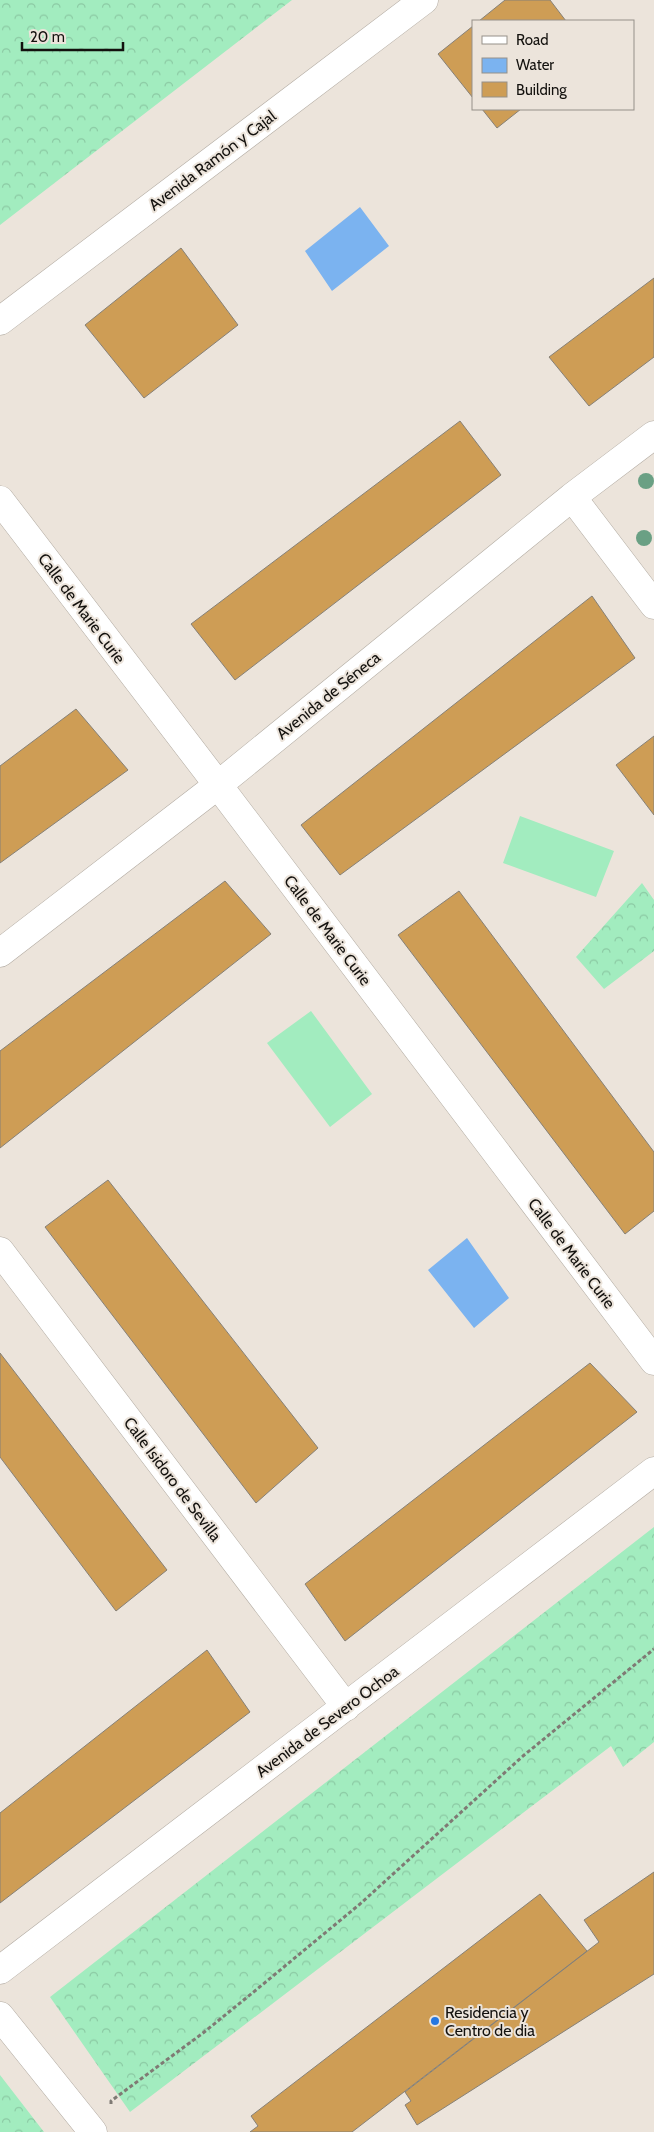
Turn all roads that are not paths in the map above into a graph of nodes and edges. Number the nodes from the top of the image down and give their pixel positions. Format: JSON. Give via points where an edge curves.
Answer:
{"nodes":[{"id":1,"x":424,"y":0,"type":"edge"},
{"id":2,"x":0,"y":321,"type":"edge"},
{"id":3,"x":654,"y":435,"type":"edge"},
{"id":4,"x":572,"y":497,"type":"junction"},
{"id":5,"x":0,"y":500,"type":"edge"},
{"id":6,"x":654,"y":604,"type":"edge"},
{"id":7,"x":218,"y":785,"type":"junction"},
{"id":8,"x":0,"y":953,"type":"edge"},
{"id":9,"x":0,"y":1251,"type":"edge"},
{"id":10,"x":654,"y":1361,"type":"edge"},
{"id":11,"x":654,"y":1471,"type":"edge"},
{"id":12,"x":346,"y":1707,"type":"junction"},
{"id":13,"x":0,"y":1970,"type":"edge"},
{"id":14,"x":0,"y":2016,"type":"edge"},
{"id":15,"x":93,"y":2132,"type":"edge"}],
"edges":[{"from":1,"to":2,"type":"street","name":"Avenida Ramón y Cajal"},
{"from":3,"to":4,"type":"street","name":"Avenida de Séneca"},
{"from":4,"to":6,"type":"street"},
{"from":4,"to":7,"type":"street","name":"Avenida de Séneca"},
{"from":5,"to":7,"type":"street","name":"Calle de Marie Curie"},
{"from":7,"to":8,"type":"street","name":"Avenida de Séneca"},
{"from":7,"to":10,"type":"street","name":"Calle de Marie Curie"},
{"from":9,"to":12,"type":"street","name":"Calle Isidoro de Sevilla"},
{"from":11,"to":12,"type":"street","name":"Avenida de Severo Ochoa"},
{"from":12,"to":13,"type":"street","name":"Avenida de Severo Ochoa"},
{"from":14,"to":15,"type":"street"}]}
